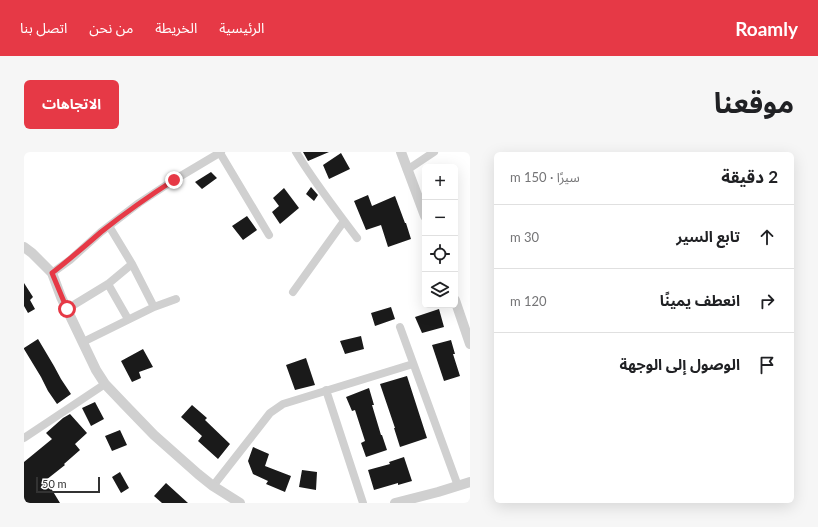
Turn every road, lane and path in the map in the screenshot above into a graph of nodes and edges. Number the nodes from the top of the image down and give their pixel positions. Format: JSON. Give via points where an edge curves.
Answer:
{"nodes":[{"id":1,"x":220,"y":152,"type":"edge"},
{"id":2,"x":296,"y":152,"type":"edge"},
{"id":3,"x":401,"y":152,"type":"edge"},
{"id":4,"x":434,"y":152,"type":"edge"},
{"id":5,"x":407,"y":170,"type":"junction"},
{"id":6,"x":422,"y":208,"type":"edge"},
{"id":7,"x":344,"y":221,"type":"junction"},
{"id":8,"x":109,"y":226,"type":"junction"},
{"id":9,"x":269,"y":235,"type":"dead end"},
{"id":10,"x":357,"y":238,"type":"dead end"},
{"id":11,"x":24,"y":246,"type":"edge"},
{"id":12,"x":132,"y":264,"type":"junction"},
{"id":13,"x":52,"y":273,"type":"junction"},
{"id":14,"x":108,"y":284,"type":"junction"},
{"id":15,"x":293,"y":292,"type":"dead end"},
{"id":16,"x":176,"y":299,"type":"dead end"},
{"id":17,"x":154,"y":306,"type":"junction"},
{"id":18,"x":458,"y":308,"type":"edge"},
{"id":19,"x":67,"y":309,"type":"junction"},
{"id":20,"x":128,"y":319,"type":"junction"},
{"id":21,"x":400,"y":327,"type":"dead end"},
{"id":22,"x":83,"y":342,"type":"junction"},
{"id":23,"x":470,"y":344,"type":"edge"},
{"id":24,"x":413,"y":364,"type":"junction"},
{"id":25,"x":106,"y":384,"type":"junction"},
{"id":26,"x":326,"y":390,"type":"junction"},
{"id":27,"x":24,"y":438,"type":"edge"},
{"id":28,"x":470,"y":482,"type":"edge"},
{"id":29,"x":213,"y":486,"type":"junction"},
{"id":30,"x":458,"y":486,"type":"junction"},
{"id":31,"x":240,"y":503,"type":"edge"},
{"id":32,"x":363,"y":503,"type":"edge"},
{"id":33,"x":396,"y":503,"type":"edge"}],
"edges":[{"from":1,"to":8,"type":"street","via":[[138,203]]},
{"from":1,"to":9,"type":"street"},
{"from":2,"to":7,"type":"street"},
{"from":3,"to":5,"type":"street"},
{"from":4,"to":5,"type":"street"},
{"from":5,"to":6,"type":"street"},
{"from":7,"to":10,"type":"street"},
{"from":7,"to":15,"type":"street"},
{"from":8,"to":12,"type":"street"},
{"from":8,"to":13,"type":"street"},
{"from":11,"to":13,"type":"street"},
{"from":12,"to":14,"type":"street"},
{"from":12,"to":17,"type":"street"},
{"from":13,"to":19,"type":"street"},
{"from":14,"to":19,"type":"street"},
{"from":14,"to":20,"type":"street"},
{"from":16,"to":17,"type":"street"},
{"from":17,"to":20,"type":"street"},
{"from":18,"to":23,"type":"street"},
{"from":19,"to":22,"type":"street"},
{"from":20,"to":22,"type":"street"},
{"from":21,"to":24,"type":"street"},
{"from":22,"to":25,"type":"street","via":[[96,370]]},
{"from":24,"to":26,"type":"street"},
{"from":24,"to":30,"type":"street"},
{"from":25,"to":27,"type":"street"},
{"from":25,"to":29,"type":"street","via":[[154,435]]},
{"from":26,"to":29,"type":"street","via":[[283,404],[270,413]]},
{"from":26,"to":32,"type":"street"},
{"from":28,"to":30,"type":"street"},
{"from":29,"to":31,"type":"street"},
{"from":30,"to":33,"type":"street"}]}
